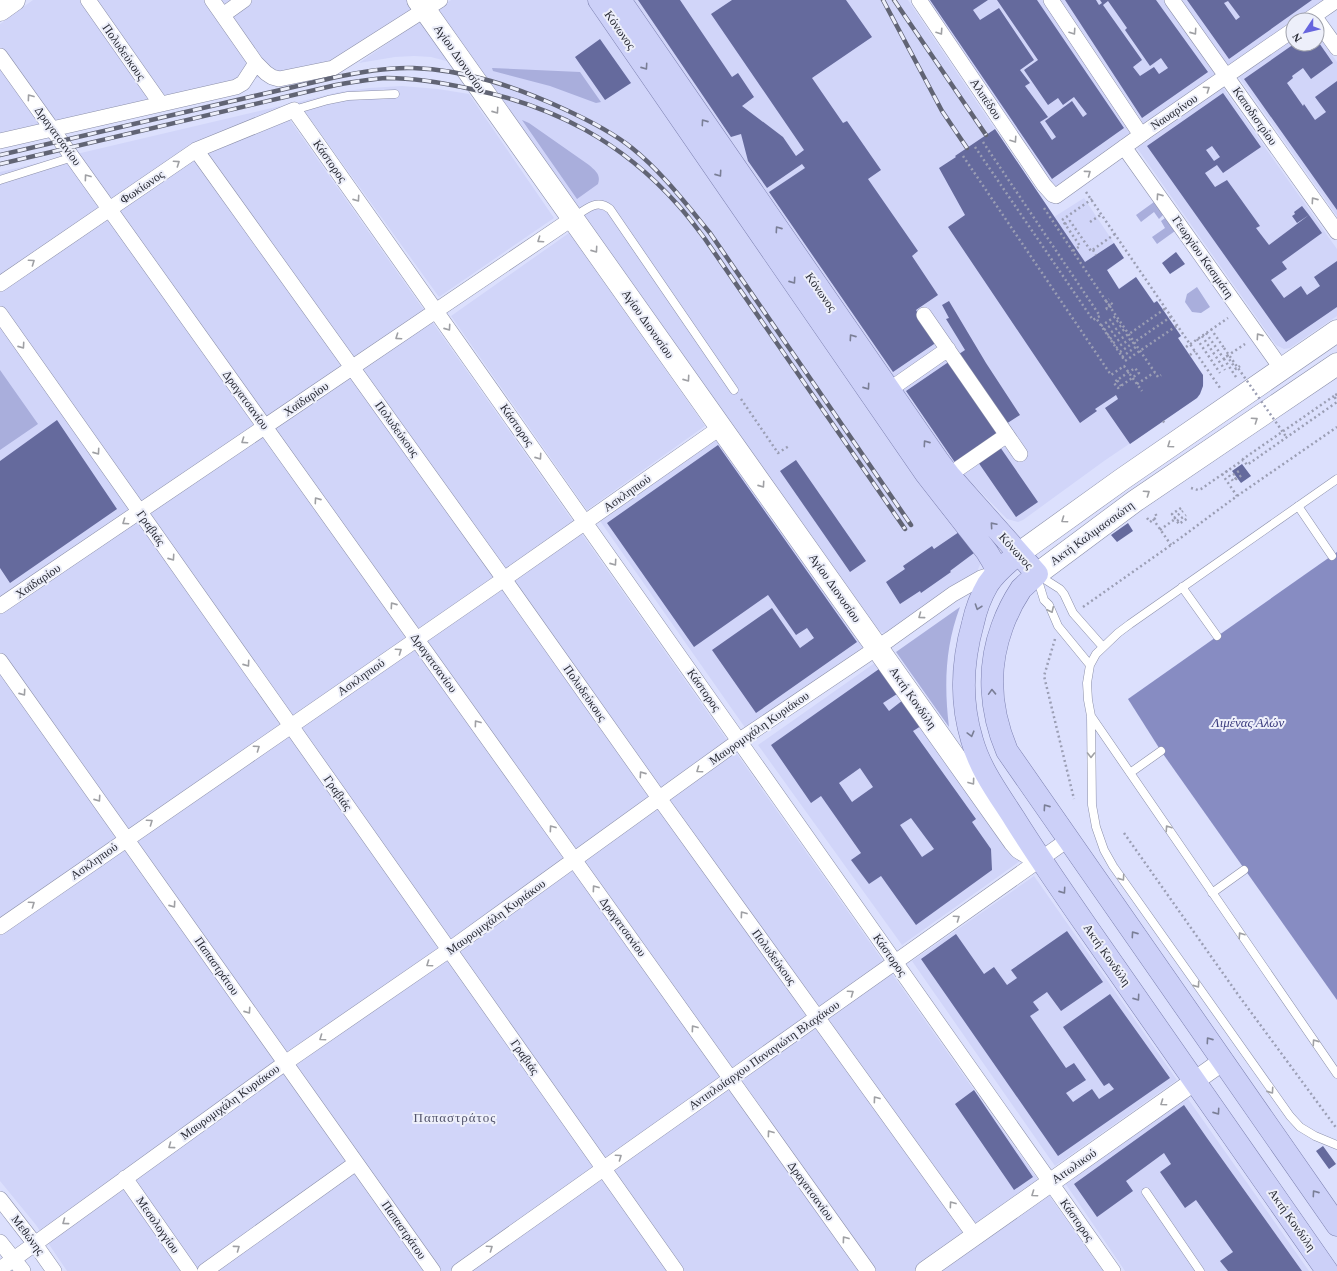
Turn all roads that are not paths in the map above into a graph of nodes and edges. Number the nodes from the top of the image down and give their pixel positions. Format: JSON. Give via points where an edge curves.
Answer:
{"nodes":[{"id":1,"x":14,"y":0,"type":"edge"},
{"id":2,"x":88,"y":0,"type":"edge"},
{"id":3,"x":212,"y":0,"type":"edge"},
{"id":4,"x":244,"y":0,"type":"edge"},
{"id":5,"x":599,"y":0,"type":"edge"},
{"id":6,"x":620,"y":0,"type":"edge"},
{"id":7,"x":918,"y":0,"type":"edge"},
{"id":8,"x":1051,"y":0,"type":"edge"},
{"id":9,"x":1172,"y":0,"type":"edge"},
{"id":10,"x":1337,"y":0,"type":"edge"},
{"id":11,"x":428,"y":3,"type":"edge"},
{"id":12,"x":0,"y":10,"type":"edge"},
{"id":13,"x":1320,"y":12,"type":"edge"},
{"id":14,"x":223,"y":15,"type":"junction"},
{"id":15,"x":1325,"y":34,"type":"edge"},
{"id":16,"x":1285,"y":35,"type":"edge"},
{"id":17,"x":1337,"y":48,"type":"edge"},
{"id":18,"x":0,"y":56,"type":"edge"},
{"id":19,"x":256,"y":63,"type":"junction"},
{"id":20,"x":1226,"y":76,"type":"junction"},
{"id":21,"x":395,"y":94,"type":"dead end"},
{"id":22,"x":161,"y":104,"type":"junction"},
{"id":23,"x":294,"y":110,"type":"junction"},
{"id":24,"x":52,"y":128,"type":"junction"},
{"id":25,"x":1141,"y":135,"type":"junction"},
{"id":26,"x":0,"y":141,"type":"edge"},
{"id":27,"x":1124,"y":147,"type":"junction"},
{"id":28,"x":196,"y":150,"type":"junction"},
{"id":29,"x":73,"y":158,"type":"junction"},
{"id":30,"x":0,"y":180,"type":"edge"},
{"id":31,"x":1056,"y":196,"type":"joint"},
{"id":32,"x":110,"y":208,"type":"junction"},
{"id":33,"x":573,"y":218,"type":"junction"},
{"id":34,"x":1337,"y":232,"type":"edge"},
{"id":35,"x":0,"y":284,"type":"edge"},
{"id":36,"x":436,"y":311,"type":"junction"},
{"id":37,"x":0,"y":314,"type":"edge"},
{"id":38,"x":924,"y":315,"type":"dead end"},
{"id":39,"x":1337,"y":331,"type":"edge"},
{"id":40,"x":948,"y":349,"type":"junction"},
{"id":41,"x":1337,"y":364,"type":"edge"},
{"id":42,"x":353,"y":367,"type":"junction"},
{"id":43,"x":1281,"y":368,"type":"junction"},
{"id":44,"x":734,"y":390,"type":"road end"},
{"id":45,"x":888,"y":390,"type":"junction"},
{"id":46,"x":265,"y":426,"type":"junction"},
{"id":47,"x":721,"y":427,"type":"junction"},
{"id":48,"x":1007,"y":435,"type":"junction"},
{"id":49,"x":1020,"y":454,"type":"dead end"},
{"id":50,"x":949,"y":475,"type":"junction"},
{"id":51,"x":1337,"y":479,"type":"edge"},
{"id":52,"x":1298,"y":506,"type":"junction"},
{"id":53,"x":140,"y":512,"type":"junction"},
{"id":54,"x":585,"y":522,"type":"junction"},
{"id":55,"x":1018,"y":554,"type":"junction"},
{"id":56,"x":1332,"y":556,"type":"dead end"},
{"id":57,"x":997,"y":573,"type":"junction"},
{"id":58,"x":1036,"y":574,"type":"junction"},
{"id":59,"x":504,"y":579,"type":"junction"},
{"id":60,"x":1182,"y":587,"type":"junction"},
{"id":61,"x":0,"y":606,"type":"edge"},
{"id":62,"x":1217,"y":636,"type":"dead end"},
{"id":63,"x":416,"y":638,"type":"junction"},
{"id":64,"x":1103,"y":647,"type":"junction"},
{"id":65,"x":877,"y":648,"type":"junction"},
{"id":66,"x":0,"y":661,"type":"edge"},
{"id":67,"x":1090,"y":665,"type":"junction"},
{"id":68,"x":1091,"y":716,"type":"junction"},
{"id":69,"x":291,"y":725,"type":"junction"},
{"id":70,"x":740,"y":740,"type":"junction"},
{"id":71,"x":1161,"y":751,"type":"dead end"},
{"id":72,"x":1130,"y":773,"type":"junction"},
{"id":73,"x":659,"y":798,"type":"junction"},
{"id":74,"x":126,"y":839,"type":"junction"},
{"id":75,"x":1069,"y":839,"type":"junction"},
{"id":76,"x":575,"y":860,"type":"junction"},
{"id":77,"x":1040,"y":860,"type":"junction"},
{"id":78,"x":1244,"y":870,"type":"dead end"},
{"id":79,"x":1212,"y":893,"type":"junction"},
{"id":80,"x":0,"y":927,"type":"edge"},
{"id":81,"x":449,"y":950,"type":"junction"},
{"id":82,"x":895,"y":962,"type":"junction"},
{"id":83,"x":817,"y":1017,"type":"junction"},
{"id":84,"x":1223,"y":1061,"type":"junction"},
{"id":85,"x":285,"y":1063,"type":"junction"},
{"id":86,"x":1337,"y":1074,"type":"edge"},
{"id":87,"x":731,"y":1079,"type":"junction"},
{"id":88,"x":1194,"y":1080,"type":"junction"},
{"id":89,"x":1337,"y":1146,"type":"edge"},
{"id":90,"x":356,"y":1163,"type":"junction"},
{"id":91,"x":604,"y":1168,"type":"junction"},
{"id":92,"x":125,"y":1178,"type":"junction"},
{"id":93,"x":1050,"y":1182,"type":"junction"},
{"id":94,"x":1146,"y":1192,"type":"dead end"},
{"id":95,"x":0,"y":1199,"type":"edge"},
{"id":96,"x":1337,"y":1225,"type":"edge"},
{"id":97,"x":975,"y":1236,"type":"junction"},
{"id":98,"x":0,"y":1242,"type":"edge"},
{"id":99,"x":35,"y":1244,"type":"junction"},
{"id":100,"x":18,"y":1265,"type":"edge"},
{"id":101,"x":0,"y":1269,"type":"edge"},
{"id":102,"x":54,"y":1271,"type":"edge"},
{"id":103,"x":190,"y":1271,"type":"edge"},
{"id":104,"x":205,"y":1271,"type":"edge"},
{"id":105,"x":433,"y":1271,"type":"edge"},
{"id":106,"x":459,"y":1271,"type":"edge"},
{"id":107,"x":676,"y":1271,"type":"edge"},
{"id":108,"x":868,"y":1271,"type":"edge"},
{"id":109,"x":925,"y":1271,"type":"edge"},
{"id":110,"x":1113,"y":1271,"type":"edge"},
{"id":111,"x":1200,"y":1271,"type":"edge"},
{"id":112,"x":1327,"y":1271,"type":"edge"}],
"edges":[{"from":1,"to":12,"type":"main road"},
{"from":2,"to":22,"type":"street","name":"Πολυδεύκους"},
{"from":3,"to":14,"type":"street"},
{"from":4,"to":14,"type":"street"},
{"from":5,"to":57,"type":"main road","name":"Κόνωνος","one_way":true,"via":[[926,474],[987,552]]},
{"from":45,"to":6,"type":"main road","name":"Κόνωνος","one_way":true},
{"from":7,"to":31,"type":"street","name":"Αλιπέδου","one_way":true,"via":[[1049,191]]},
{"from":8,"to":25,"type":"street","one_way":true},
{"from":9,"to":20,"type":"street","name":"Καποδιστρίου","one_way":true},
{"from":10,"to":13,"type":"street"},
{"from":11,"to":19,"type":"street","via":[[333,68],[279,79],[266,73]]},
{"from":11,"to":33,"type":"main road","name":"Αγίου Διονυσίου","one_way":true},
{"from":14,"to":19,"type":"street"},
{"from":15,"to":17,"type":"street"},
{"from":16,"to":20,"type":"street","name":"Ναυαρίνου"},
{"from":24,"to":18,"type":"street","name":"Δραγατσανίου","one_way":true},
{"from":19,"to":22,"type":"street","via":[[243,83],[236,87]]},
{"from":25,"to":20,"type":"street","name":"Ναυαρίνου","one_way":true},
{"from":34,"to":20,"type":"street","name":"Καποδιστρίου","one_way":true},
{"from":21,"to":23,"type":"lane","via":[[348,96]]},
{"from":22,"to":24,"type":"street"},
{"from":23,"to":28,"type":"street","name":"Φωκίωνος"},
{"from":23,"to":36,"type":"street","name":"Κάστορος","one_way":true},
{"from":24,"to":26,"type":"street"},
{"from":24,"to":29,"type":"street","name":"Δραγατσανίου"},
{"from":25,"to":27,"type":"street","name":"Ναυαρίνου"},
{"from":31,"to":27,"type":"street","name":"Ναυαρίνου","one_way":true},
{"from":43,"to":27,"type":"street","name":"Γεωργίου Κασιμάτη","one_way":true},
{"from":32,"to":28,"type":"street","name":"Φωκίωνος","one_way":true},
{"from":28,"to":42,"type":"street","name":"Πολυδεύκους"},
{"from":29,"to":30,"type":"lane"},
{"from":32,"to":29,"type":"street","name":"Δραγατσανίου","one_way":true},
{"from":35,"to":32,"type":"street","name":"Φωκίωνος","one_way":true},
{"from":32,"to":46,"type":"street","name":"Δραγατσανίου"},
{"from":33,"to":36,"type":"street","name":"Χαϊδαρίου","one_way":true},
{"from":33,"to":44,"type":"lane","via":[[594,205],[601,204],[610,209]]},
{"from":33,"to":47,"type":"main road","name":"Αγίου Διονυσίου","one_way":true},
{"from":36,"to":42,"type":"street","name":"Χαϊδαρίου","one_way":true},
{"from":36,"to":54,"type":"street","name":"Κάστορος","one_way":true},
{"from":37,"to":53,"type":"street","name":"Γραβιάς","one_way":true},
{"from":38,"to":40,"type":"street"},
{"from":39,"to":43,"type":"main road"},
{"from":40,"to":45,"type":"street"},
{"from":40,"to":48,"type":"street"},
{"from":58,"to":41,"type":"main road","name":"Ακτή Καλιμασσιώτη","one_way":true,"via":[[1135,501]]},
{"from":42,"to":46,"type":"street","name":"Χαϊδαρίου"},
{"from":42,"to":59,"type":"street","name":"Πολυδεύκους"},
{"from":43,"to":55,"type":"main road","one_way":true},
{"from":50,"to":45,"type":"main road","name":"Κόνωνος","one_way":true},
{"from":46,"to":53,"type":"street","name":"Χαϊδαρίου","one_way":true},
{"from":63,"to":46,"type":"street","name":"Δραγατσανίου","one_way":true},
{"from":47,"to":54,"type":"street","name":"Ασκληπιού"},
{"from":47,"to":65,"type":"main road","name":"Αγίου Διονυσίου","one_way":true},
{"from":48,"to":49,"type":"street"},
{"from":48,"to":50,"type":"street"},
{"from":55,"to":50,"type":"main road","name":"Κόνωνος","one_way":true},
{"from":51,"to":52,"type":"lane"},
{"from":52,"to":56,"type":"lane"},
{"from":52,"to":60,"type":"lane"},
{"from":53,"to":61,"type":"street","name":"Χαϊδαρίου","one_way":true},
{"from":53,"to":69,"type":"street","name":"Γραβιάς","one_way":true},
{"from":54,"to":59,"type":"street","name":"Ασκληπιού"},
{"from":54,"to":70,"type":"street","name":"Κάστορος","one_way":true},
{"from":55,"to":57,"type":"main road"},
{"from":55,"to":58,"type":"main road","name":"Κόνωνος"},
{"from":57,"to":65,"type":"street","name":"Μαυρομιχάλη Κυριάκου","one_way":true,"via":[[981,578],[953,594]]},
{"from":57,"to":77,"type":"main road","one_way":true,"via":[[980,599],[970,634],[964,669],[965,709],[972,741],[983,770]]},
{"from":58,"to":64,"type":"lane","via":[[1060,589],[1073,613]]},
{"from":58,"to":67,"type":"lane","one_way":true,"via":[[1044,600],[1049,605],[1058,626]]},
{"from":75,"to":58,"type":"main road","name":"Ακτή Καλιμασσιώτη","one_way":true,"via":[[1007,751],[997,724],[993,702],[992,676],[999,636],[1011,606],[1022,588]]},
{"from":59,"to":63,"type":"street","name":"Ασκληπιού"},
{"from":73,"to":59,"type":"street","name":"Πολυδεύκους","one_way":true},
{"from":60,"to":62,"type":"lane"},
{"from":60,"to":64,"type":"lane"},
{"from":69,"to":63,"type":"street","name":"Ασκληπιού","one_way":true},
{"from":76,"to":63,"type":"street","name":"Δραγατσανίου","one_way":true},
{"from":64,"to":67,"type":"lane"},
{"from":65,"to":70,"type":"street","name":"Μαυρομιχάλη Κυριάκου"},
{"from":65,"to":77,"type":"main road","name":"Ακτή Κονδύλη","one_way":true,"via":[[1014,841],[1020,848]]},
{"from":66,"to":74,"type":"street","name":"Παπαστράτου","one_way":true},
{"from":67,"to":68,"type":"lane","via":[[1087,683]]},
{"from":68,"to":72,"type":"lane"},
{"from":68,"to":89,"type":"lane","one_way":true,"via":[[1092,805],[1096,827],[1113,866],[1290,1116],[1300,1127]]},
{"from":74,"to":69,"type":"street","name":"Ασκληπιού","one_way":true},
{"from":69,"to":81,"type":"street","name":"Γραβιάς"},
{"from":70,"to":73,"type":"street","name":"Μαυρομιχάλη Κυριάκου","one_way":true},
{"from":70,"to":82,"type":"street","name":"Κάστορος"},
{"from":71,"to":72,"type":"lane"},
{"from":79,"to":72,"type":"lane","one_way":true},
{"from":73,"to":76,"type":"street","name":"Μαυρομιχάλη Κυριάκου"},
{"from":83,"to":73,"type":"street","name":"Πολυδεύκους","one_way":true},
{"from":80,"to":74,"type":"street","name":"Ασκληπιού","one_way":true},
{"from":74,"to":85,"type":"street","name":"Παπαστράτου","one_way":true},
{"from":75,"to":77,"type":"street","name":"Αντιπλοίαρχου Παναγιώτη Βλαχάκου"},
{"from":84,"to":75,"type":"main road","one_way":true},
{"from":76,"to":81,"type":"street","name":"Μαυρομιχάλη Κυριάκου"},
{"from":87,"to":76,"type":"street","name":"Δραγατσανίου","one_way":true},
{"from":82,"to":77,"type":"street","name":"Αντιπλοίαρχου Παναγιώτη Βλαχάκου","one_way":true},
{"from":77,"to":88,"type":"main road","name":"Ακτή Κονδύλη","one_way":true},
{"from":78,"to":79,"type":"lane"},
{"from":86,"to":79,"type":"lane","one_way":true},
{"from":81,"to":85,"type":"street","name":"Μαυρομιχάλη Κυριάκου","one_way":true},
{"from":81,"to":91,"type":"street","name":"Γραβιάς"},
{"from":83,"to":82,"type":"street","name":"Αντιπλοίαρχου Παναγιώτη Βλαχάκου","one_way":true},
{"from":82,"to":93,"type":"street","name":"Κάστορος"},
{"from":83,"to":87,"type":"street","name":"Αντιπλοίαρχου Παναγιώτη Βλαχάκου"},
{"from":97,"to":83,"type":"street","name":"Πολυδεύκους","one_way":true},
{"from":84,"to":88,"type":"street","name":"Αιτωλικού"},
{"from":96,"to":84,"type":"main road","one_way":true},
{"from":85,"to":90,"type":"street","name":"Παπαστράτου"},
{"from":85,"to":92,"type":"street","name":"Μαυρομιχάλη Κυριάκου","one_way":true},
{"from":91,"to":87,"type":"street","name":"Αντιπλοίαρχου Παναγιώτη Βλαχάκου","one_way":true},
{"from":108,"to":87,"type":"street","name":"Δραγατσανίου","one_way":true},
{"from":88,"to":93,"type":"street","name":"Αιτωλικού","one_way":true},
{"from":88,"to":112,"type":"main road","name":"Ακτή Κονδύλη","one_way":true},
{"from":104,"to":90,"type":"street","one_way":true},
{"from":90,"to":105,"type":"street","name":"Παπαστράτου"},
{"from":106,"to":91,"type":"street","name":"Αντιπλοίαρχου Παναγιώτη Βλαχάκου","one_way":true},
{"from":91,"to":107,"type":"street","name":"Γραβιάς"},
{"from":92,"to":99,"type":"street","name":"Μαυρομιχάλη Κυριάκου","one_way":true},
{"from":92,"to":103,"type":"street","name":"Μεσολογγίου"},
{"from":93,"to":97,"type":"street","name":"Αιτωλικού","one_way":true},
{"from":93,"to":110,"type":"street","name":"Κάστορος"},
{"from":94,"to":111,"type":"lane"},
{"from":95,"to":99,"type":"street","name":"Μεθώνης"},
{"from":97,"to":109,"type":"street","name":"Αιτωλικού"},
{"from":98,"to":100,"type":"street"},
{"from":99,"to":100,"type":"street","name":"Μαυρομιχάλη Κυριάκου"},
{"from":99,"to":102,"type":"street","name":"Μεθώνης"},
{"from":100,"to":101,"type":"street","name":"Μαυρομιχάλη Κυριάκου"}]}
